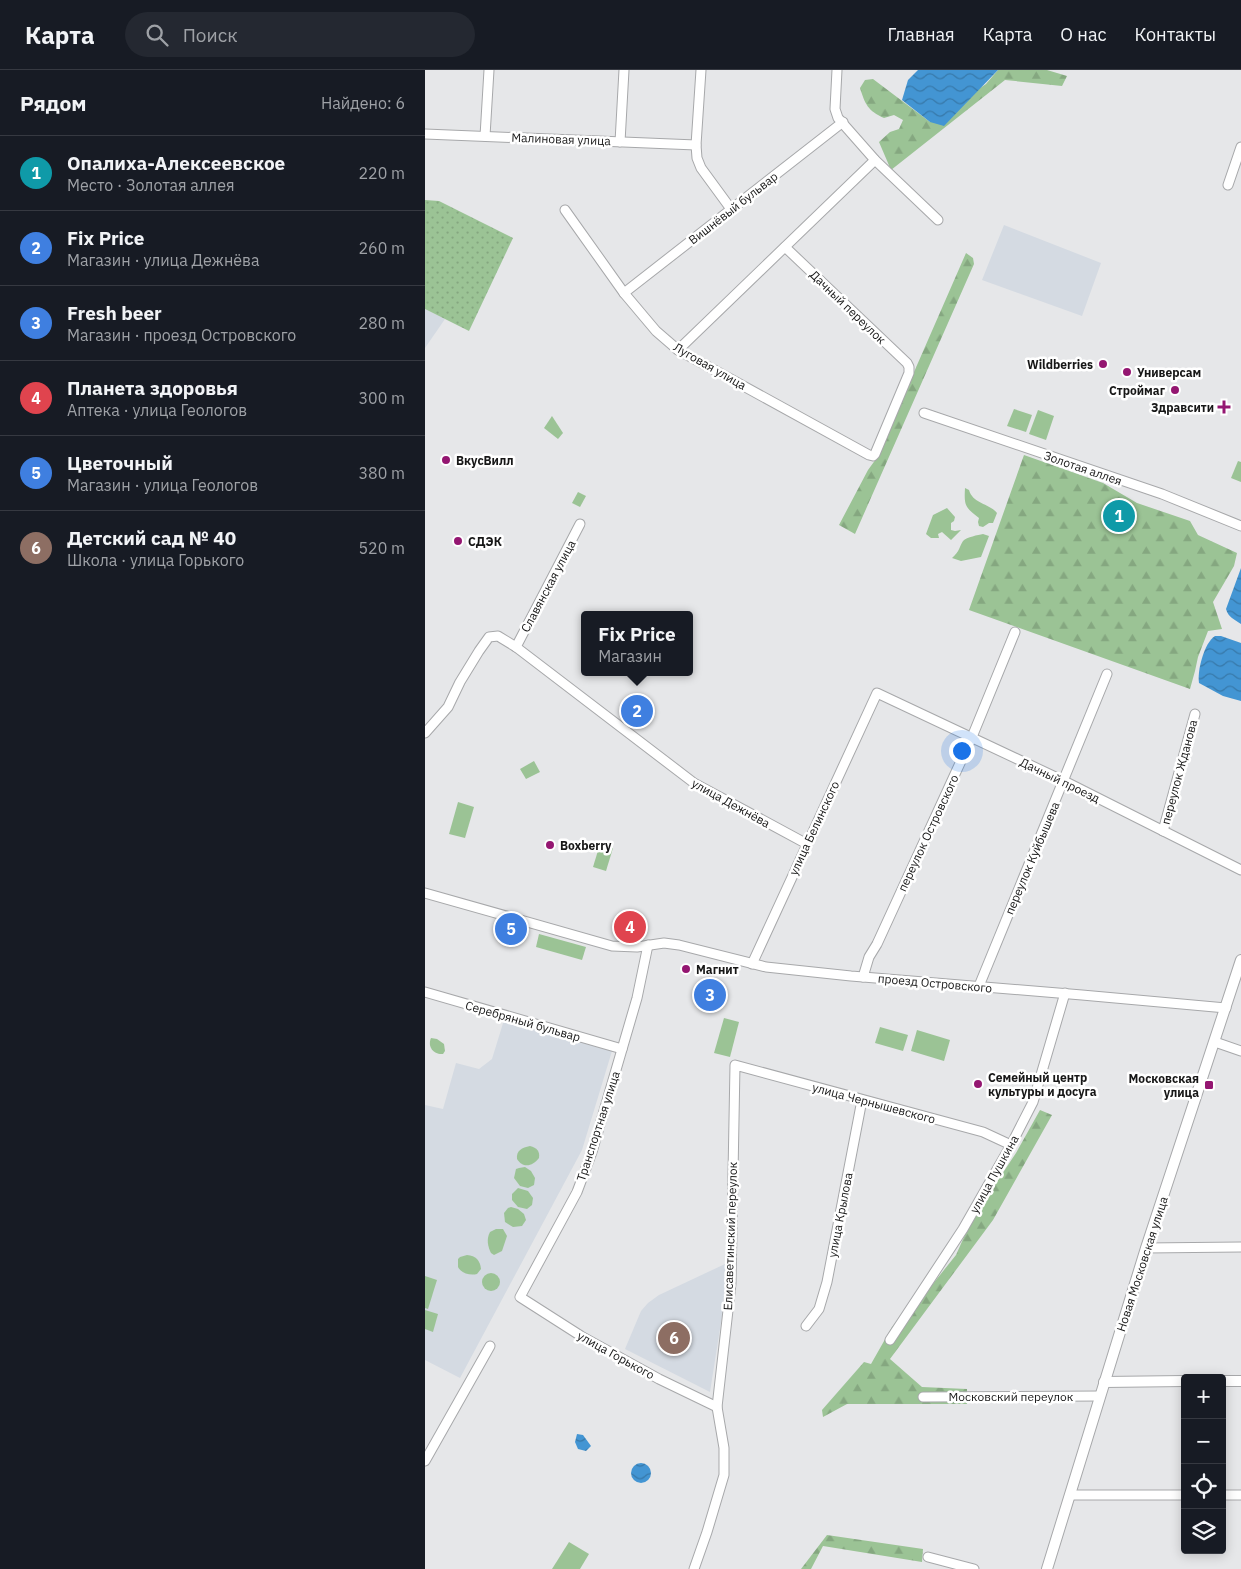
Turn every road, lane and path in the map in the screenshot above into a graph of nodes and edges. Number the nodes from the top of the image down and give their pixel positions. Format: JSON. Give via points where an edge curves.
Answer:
{"nodes":[{"id":1,"x":489,"y":70,"type":"edge"},
{"id":2,"x":624,"y":70,"type":"edge"},
{"id":3,"x":701,"y":70,"type":"edge"},
{"id":4,"x":837,"y":70,"type":"edge"},
{"id":5,"x":843,"y":122,"type":"junction"},
{"id":6,"x":425,"y":134,"type":"edge"},
{"id":7,"x":485,"y":136,"type":"junction"},
{"id":8,"x":620,"y":142,"type":"junction"},
{"id":9,"x":696,"y":145,"type":"junction"},
{"id":10,"x":1241,"y":147,"type":"edge"},
{"id":11,"x":875,"y":160,"type":"junction"},
{"id":12,"x":1228,"y":185,"type":"dead end"},
{"id":13,"x":731,"y":209,"type":"junction"},
{"id":14,"x":565,"y":210,"type":"dead end"},
{"id":15,"x":937,"y":220,"type":"dead end"},
{"id":16,"x":785,"y":247,"type":"junction"},
{"id":17,"x":625,"y":293,"type":"junction"},
{"id":18,"x":678,"y":350,"type":"junction"},
{"id":19,"x":924,"y":414,"type":"dead end"},
{"id":20,"x":873,"y":456,"type":"joint"},
{"id":21,"x":580,"y":524,"type":"dead end"},
{"id":22,"x":1241,"y":526,"type":"edge"},
{"id":23,"x":1015,"y":632,"type":"dead end"},
{"id":24,"x":516,"y":647,"type":"junction"},
{"id":25,"x":1107,"y":674,"type":"dead end"},
{"id":26,"x":877,"y":693,"type":"joint"},
{"id":27,"x":1195,"y":714,"type":"dead end"},
{"id":28,"x":425,"y":733,"type":"edge"},
{"id":29,"x":972,"y":737,"type":"junction"},
{"id":30,"x":1064,"y":781,"type":"junction"},
{"id":31,"x":1163,"y":831,"type":"junction"},
{"id":32,"x":807,"y":844,"type":"junction"},
{"id":33,"x":1241,"y":870,"type":"edge"},
{"id":34,"x":425,"y":894,"type":"edge"},
{"id":35,"x":648,"y":945,"type":"junction"},
{"id":36,"x":1241,"y":960,"type":"edge"},
{"id":37,"x":752,"y":964,"type":"junction"},
{"id":38,"x":863,"y":977,"type":"junction"},
{"id":39,"x":979,"y":986,"type":"junction"},
{"id":40,"x":425,"y":992,"type":"edge"},
{"id":41,"x":1065,"y":993,"type":"junction"},
{"id":42,"x":1225,"y":1008,"type":"junction"},
{"id":43,"x":1215,"y":1042,"type":"junction"},
{"id":44,"x":622,"y":1049,"type":"junction"},
{"id":45,"x":1241,"y":1051,"type":"edge"},
{"id":46,"x":735,"y":1066,"type":"joint"},
{"id":47,"x":862,"y":1100,"type":"junction"},
{"id":48,"x":1011,"y":1145,"type":"junction"},
{"id":49,"x":1146,"y":1248,"type":"junction"},
{"id":50,"x":1241,"y":1248,"type":"edge"},
{"id":51,"x":520,"y":1297,"type":"joint"},
{"id":52,"x":806,"y":1326,"type":"dead end"},
{"id":53,"x":890,"y":1340,"type":"dead end"},
{"id":54,"x":490,"y":1346,"type":"dead end"},
{"id":55,"x":1226,"y":1381,"type":"edge"},
{"id":56,"x":1241,"y":1381,"type":"edge"},
{"id":57,"x":1105,"y":1382,"type":"junction"},
{"id":58,"x":1181,"y":1382,"type":"edge"},
{"id":59,"x":923,"y":1396,"type":"dead end"},
{"id":60,"x":1100,"y":1396,"type":"junction"},
{"id":61,"x":717,"y":1407,"type":"junction"},
{"id":62,"x":425,"y":1461,"type":"edge"},
{"id":63,"x":1070,"y":1495,"type":"junction"},
{"id":64,"x":1181,"y":1495,"type":"edge"},
{"id":65,"x":1226,"y":1495,"type":"edge"},
{"id":66,"x":1241,"y":1495,"type":"edge"},
{"id":67,"x":928,"y":1557,"type":"dead end"},
{"id":68,"x":694,"y":1569,"type":"edge"},
{"id":69,"x":974,"y":1569,"type":"edge"},
{"id":70,"x":1047,"y":1569,"type":"edge"}],
"edges":[{"from":1,"to":7,"type":"street"},
{"from":2,"to":8,"type":"street"},
{"from":3,"to":9,"type":"street"},
{"from":4,"to":5,"type":"street","via":[[836,114]]},
{"from":5,"to":11,"type":"street"},
{"from":5,"to":13,"type":"street","name":"Вишнёвый бульвар"},
{"from":6,"to":7,"type":"street","name":"Малиновая улица"},
{"from":7,"to":8,"type":"street","name":"Малиновая улица"},
{"from":8,"to":9,"type":"street","name":"Малиновая улица"},
{"from":9,"to":13,"type":"street","via":[[701,168]]},
{"from":10,"to":12,"type":"street"},
{"from":11,"to":15,"type":"street"},
{"from":11,"to":16,"type":"street"},
{"from":13,"to":17,"type":"street","name":"Вишнёвый бульвар"},
{"from":14,"to":17,"type":"street","name":"Луговая улица"},
{"from":16,"to":18,"type":"street"},
{"from":16,"to":20,"type":"street","name":"Дачный переулок","via":[[909,367]]},
{"from":17,"to":18,"type":"street","name":"Луговая улица","via":[[656,331]]},
{"from":18,"to":20,"type":"street","name":"Луговая улица"},
{"from":19,"to":22,"type":"street","name":"Золотая аллея","via":[[1161,494]]},
{"from":21,"to":24,"type":"street","name":"Славянская улица"},
{"from":23,"to":29,"type":"street","name":"переулок Островского"},
{"from":24,"to":28,"type":"street","name":"улица Дежнёва","via":[[498,636],[489,637],[448,707]]},
{"from":24,"to":32,"type":"street","name":"улица Дежнёва","via":[[694,784]]},
{"from":25,"to":30,"type":"street","name":"переулок Куйбышева"},
{"from":26,"to":29,"type":"street","name":"Дачный проезд"},
{"from":26,"to":32,"type":"street","name":"улица Белинского"},
{"from":27,"to":31,"type":"street","name":"переулок Жданова"},
{"from":29,"to":30,"type":"street","name":"Дачный проезд"},
{"from":29,"to":38,"type":"street","name":"переулок Островского","via":[[869,957]]},
{"from":30,"to":31,"type":"street","name":"Дачный проезд"},
{"from":30,"to":39,"type":"street","name":"переулок Куйбышева"},
{"from":31,"to":33,"type":"street","name":"Дачный проезд"},
{"from":32,"to":37,"type":"street","name":"улица Белинского"},
{"from":34,"to":35,"type":"street","name":"проезд Островского","via":[[612,946]]},
{"from":35,"to":37,"type":"street","name":"проезд Островского","via":[[679,945]]},
{"from":35,"to":44,"type":"street","name":"Транспортная улица"},
{"from":36,"to":42,"type":"street","name":"Новая Московская улица"},
{"from":37,"to":38,"type":"street","name":"проезд Островского"},
{"from":38,"to":39,"type":"street","name":"проезд Островского"},
{"from":39,"to":41,"type":"street","name":"проезд Островского"},
{"from":40,"to":44,"type":"street","name":"Серебряный бульвар"},
{"from":41,"to":42,"type":"street","name":"проезд Островского"},
{"from":41,"to":48,"type":"street","name":"улица Пушкина","via":[[1033,1102]]},
{"from":42,"to":43,"type":"street","name":"Новая Московская улица"},
{"from":43,"to":45,"type":"street"},
{"from":43,"to":49,"type":"street","name":"Новая Московская улица"},
{"from":44,"to":51,"type":"street","name":"Транспортная улица","via":[[577,1192]]},
{"from":46,"to":47,"type":"street","name":"улица Чернышевского"},
{"from":46,"to":61,"type":"street","name":"Елисаветинский переулок","via":[[731,1284]]},
{"from":47,"to":48,"type":"street","name":"улица Чернышевского","via":[[983,1132]]},
{"from":47,"to":52,"type":"street","name":"улица Крылова","via":[[827,1282],[819,1309]]},
{"from":48,"to":53,"type":"street","name":"улица Пушкина","via":[[963,1230]]},
{"from":49,"to":50,"type":"street"},
{"from":49,"to":57,"type":"street","name":"Новая Московская улица"},
{"from":51,"to":61,"type":"street","name":"улица Горького","via":[[659,1379]]},
{"from":54,"to":62,"type":"street"},
{"from":55,"to":56,"type":"street"},
{"from":57,"to":58,"type":"street"},
{"from":57,"to":60,"type":"street","name":"Новая Московская улица"},
{"from":59,"to":60,"type":"street","name":"Московский переулок"},
{"from":60,"to":63,"type":"street","name":"Новая Московская улица"},
{"from":61,"to":68,"type":"street","via":[[724,1448],[724,1475]]},
{"from":63,"to":64,"type":"street"},
{"from":63,"to":70,"type":"street","name":"Новая Московская улица"},
{"from":65,"to":66,"type":"street"},
{"from":67,"to":69,"type":"street"}]}
